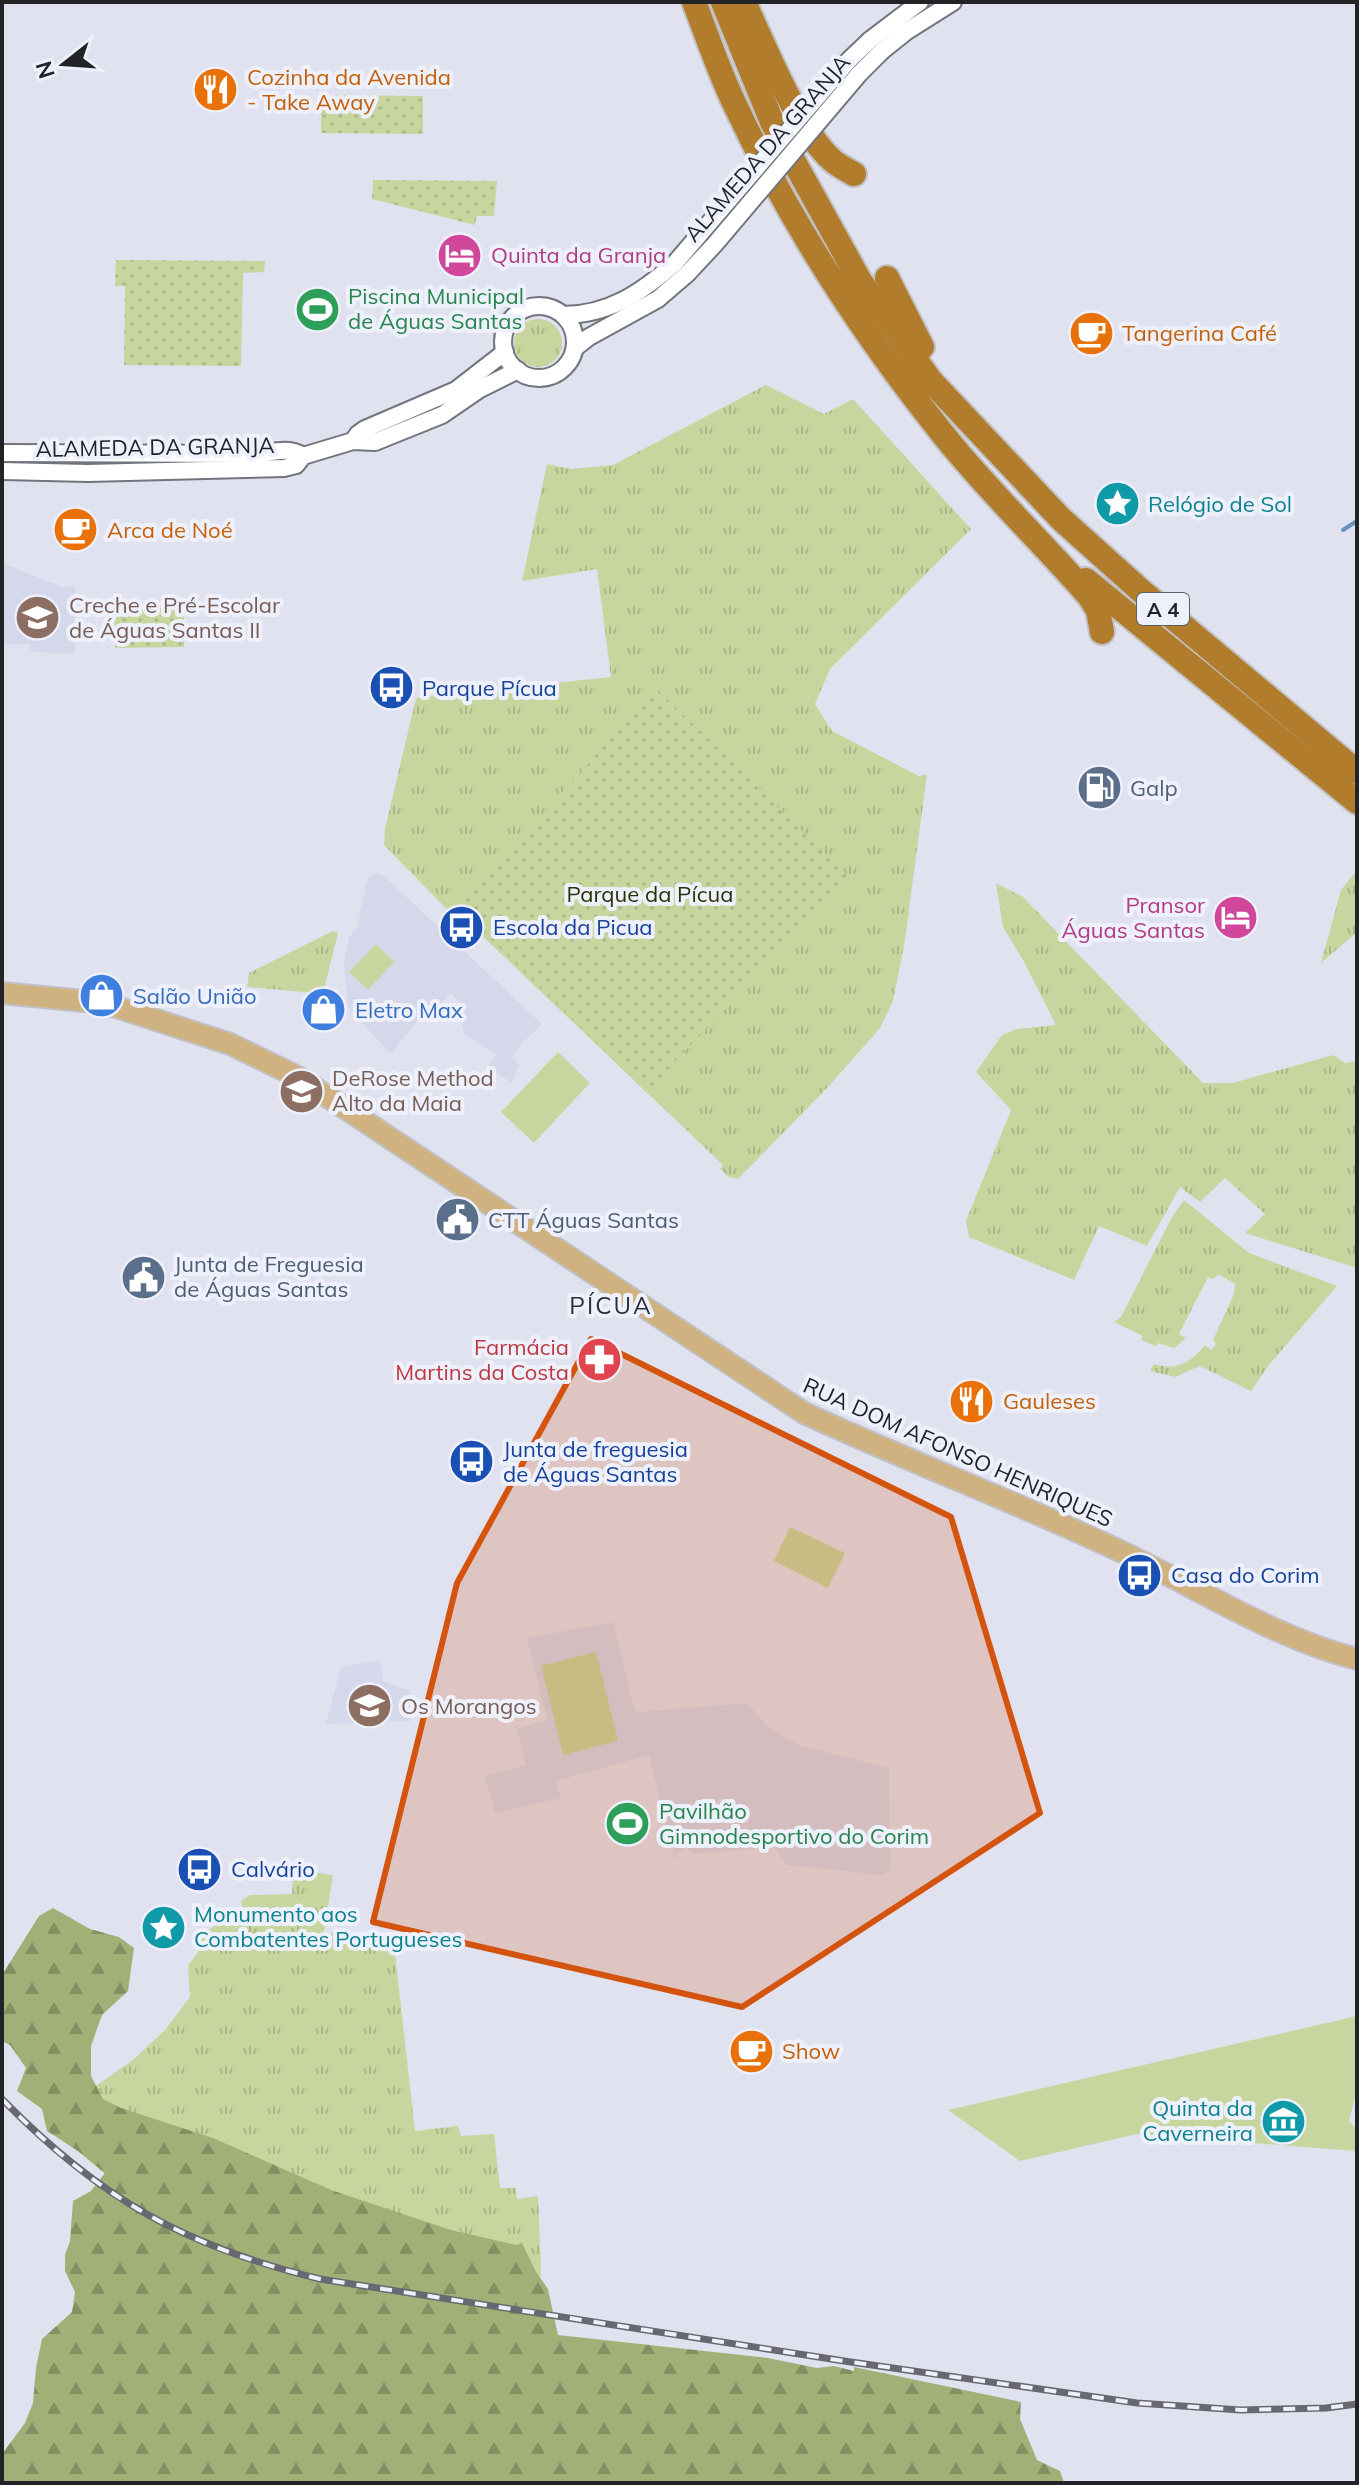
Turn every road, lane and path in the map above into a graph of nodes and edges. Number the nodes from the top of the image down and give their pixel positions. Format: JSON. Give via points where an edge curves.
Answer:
{"nodes":[{"id":1,"x":694,"y":2,"type":"edge"},
{"id":2,"x":723,"y":2,"type":"edge"},
{"id":3,"x":744,"y":2,"type":"edge"},
{"id":4,"x":920,"y":2,"type":"edge"},
{"id":5,"x":953,"y":2,"type":"edge"},
{"id":6,"x":876,"y":46,"type":"junction"},
{"id":7,"x":854,"y":174,"type":"dead end"},
{"id":8,"x":681,"y":268,"type":"junction"},
{"id":9,"x":887,"y":278,"type":"dead end"},
{"id":10,"x":563,"y":315,"type":"junction"},
{"id":11,"x":575,"y":348,"type":"junction"},
{"id":12,"x":505,"y":352,"type":"junction"},
{"id":13,"x":518,"y":370,"type":"junction"},
{"id":14,"x":980,"y":434,"type":"junction"},
{"id":15,"x":353,"y":441,"type":"junction"},
{"id":16,"x":2,"y":453,"type":"edge"},
{"id":17,"x":303,"y":456,"type":"junction"},
{"id":18,"x":2,"y":471,"type":"edge"},
{"id":19,"x":1045,"y":545,"type":"junction"},
{"id":20,"x":1102,"y":632,"type":"dead end"},
{"id":21,"x":1357,"y":772,"type":"edge"},
{"id":22,"x":1357,"y":802,"type":"edge"},
{"id":23,"x":2,"y":993,"type":"edge"},
{"id":24,"x":1357,"y":1659,"type":"edge"}],
"edges":[{"from":1,"to":19,"type":"highway","number":"A 4","via":[[736,108],[849,308],[942,434]]},
{"from":2,"to":14,"type":"highway","number":"A 4","via":[[772,122],[860,281],[930,380]]},
{"from":3,"to":7,"type":"highway","via":[[814,141]]},
{"from":4,"to":6,"type":"street","name":"ALAMEDA DA GRANJA"},
{"from":5,"to":6,"type":"street","name":"ALAMEDA DA GRANJA"},
{"from":6,"to":8,"type":"street","name":"ALAMEDA DA GRANJA","bridge":true,"via":[[859,74],[715,244]]},
{"from":8,"to":10,"type":"street","name":"ALAMEDA DA GRANJA","via":[[608,308]]},
{"from":8,"to":11,"type":"street","name":"ALAMEDA DA GRANJA","via":[[658,299]]},
{"from":9,"to":14,"type":"highway","via":[[913,331]]},
{"from":10,"to":11,"type":"street","via":[[571,324]]},
{"from":10,"to":12,"type":"street","name":"ALAMEDA DA GRANJA","via":[[542,306],[520,311],[506,329]]},
{"from":11,"to":13,"type":"street","name":"ALAMEDA DA GRANJA","via":[[571,360],[553,376],[528,376]]},
{"from":12,"to":13,"type":"street"},
{"from":12,"to":15,"type":"street","name":"ALAMEDA DA GRANJA","via":[[456,390],[365,429]]},
{"from":13,"to":15,"type":"street","name":"ALAMEDA DA GRANJA","via":[[442,415],[375,442]]},
{"from":14,"to":21,"type":"highway","number":"A 4","via":[[1061,519],[1140,590]]},
{"from":15,"to":17,"type":"street","name":"ALAMEDA DA GRANJA"},
{"from":16,"to":17,"type":"street","name":"ALAMEDA DA GRANJA","via":[[283,450]]},
{"from":17,"to":18,"type":"street","name":"ALAMEDA DA GRANJA","via":[[296,465],[264,469]]},
{"from":19,"to":20,"type":"highway","via":[[1089,596]]},
{"from":19,"to":22,"type":"highway","number":"A 4"},
{"from":23,"to":24,"type":"main road","name":"RUA DOM AFONSO HENRIQUES","via":[[104,1003],[230,1044],[298,1077],[804,1413],[1057,1521],[1276,1630]]}]}
